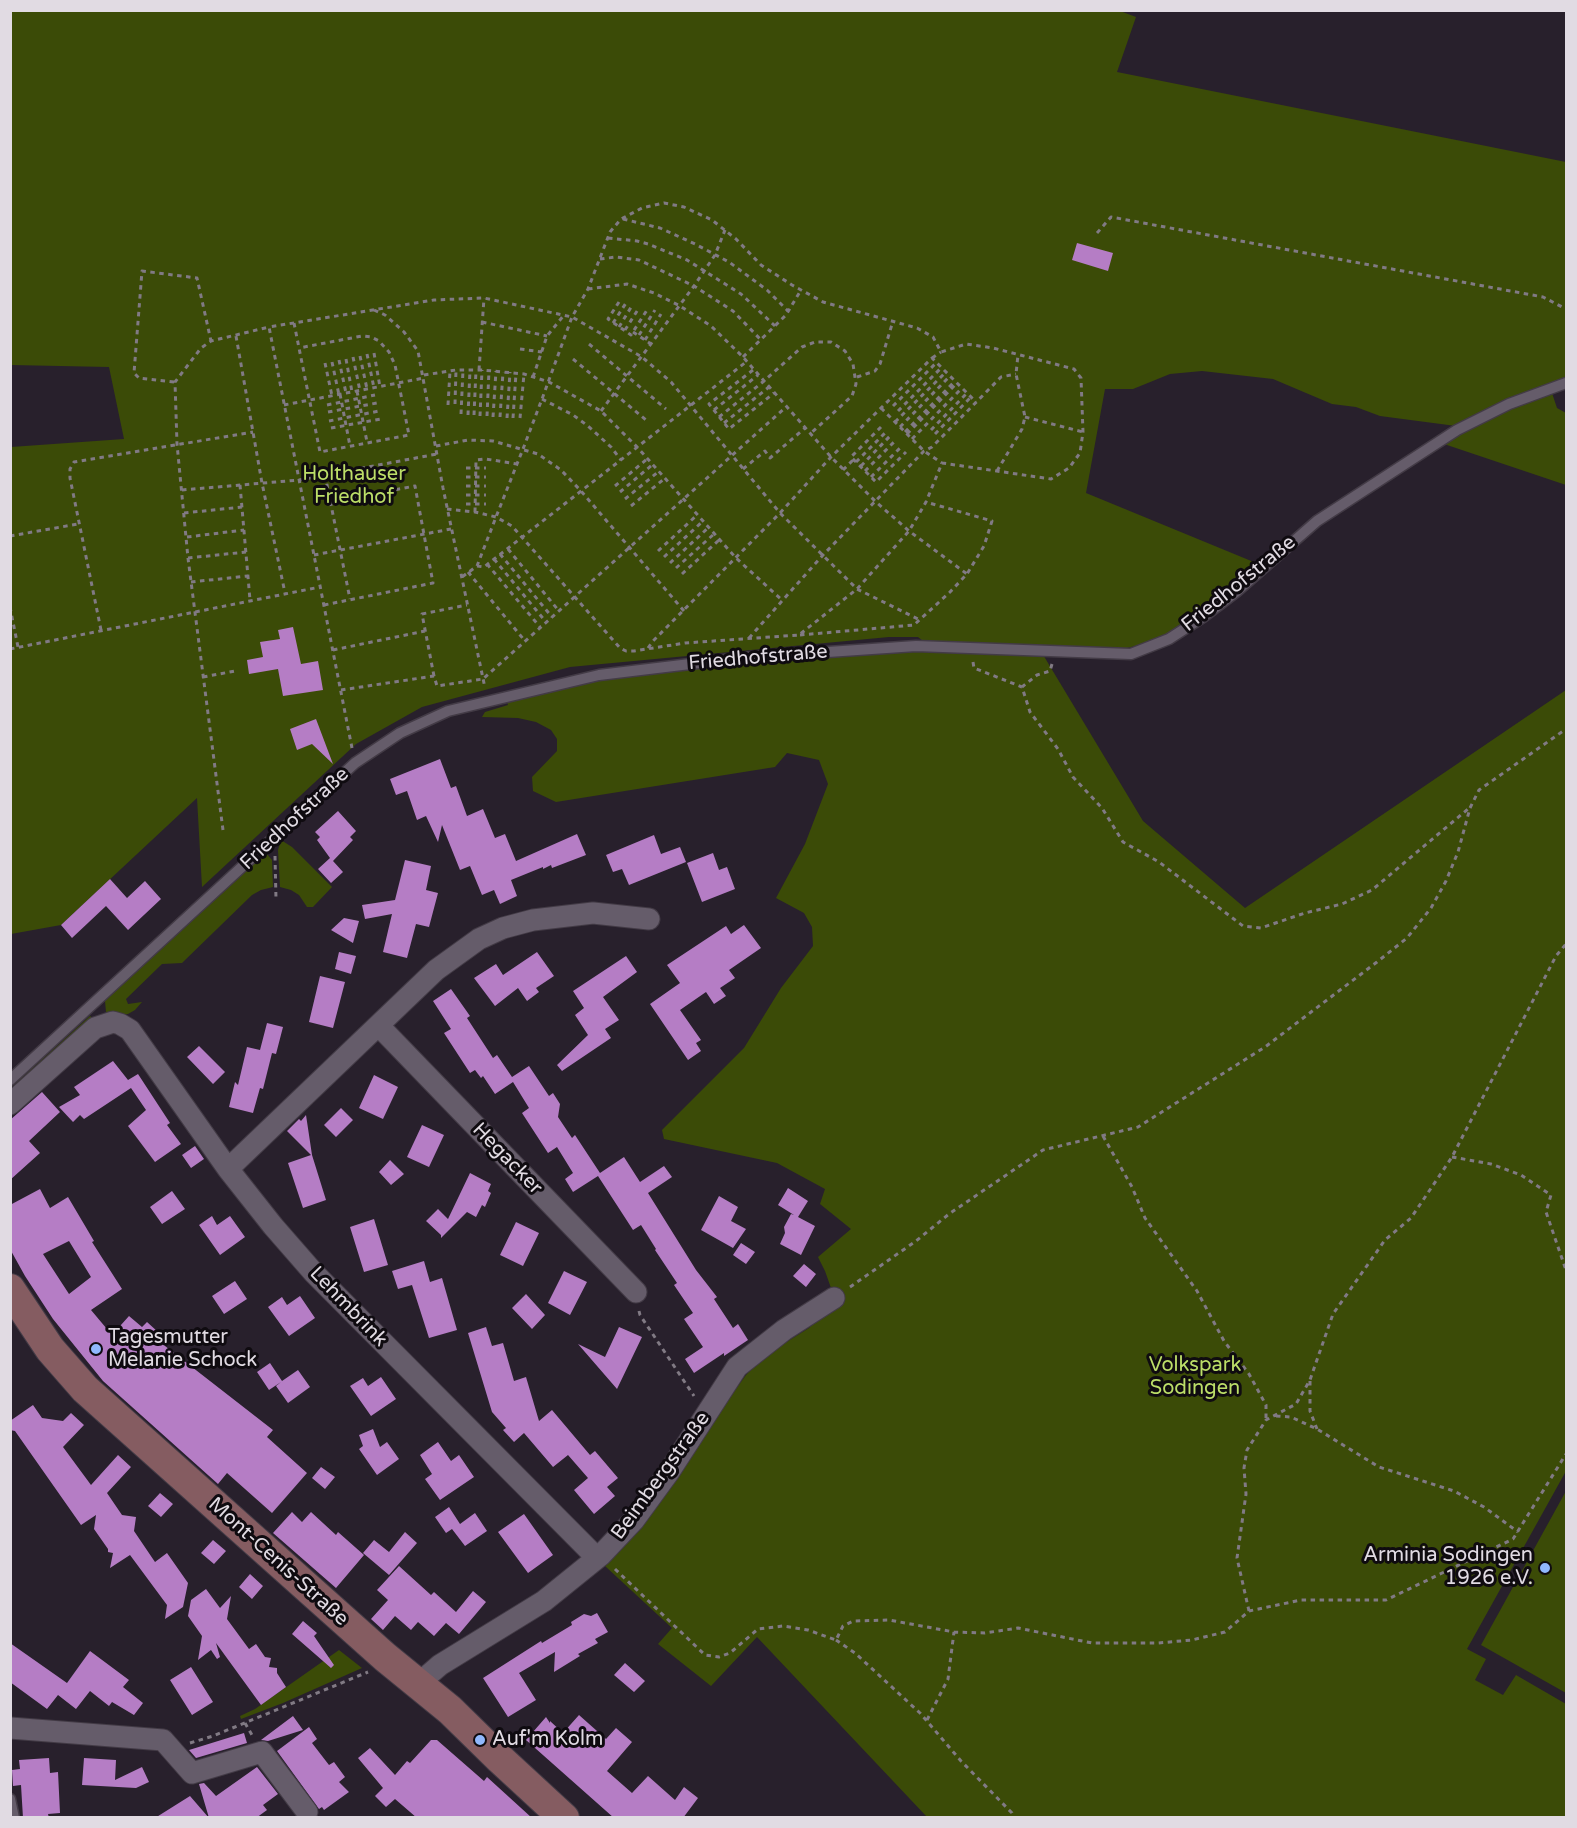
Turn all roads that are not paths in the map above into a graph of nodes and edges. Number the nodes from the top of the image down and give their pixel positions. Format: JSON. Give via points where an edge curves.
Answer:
{"nodes":[{"id":1,"x":1566,"y":383,"type":"edge"},
{"id":2,"x":649,"y":919,"type":"dead end"},
{"id":3,"x":379,"y":1026,"type":"junction"},
{"id":4,"x":10,"y":1080,"type":"edge"},
{"id":5,"x":10,"y":1104,"type":"edge"},
{"id":6,"x":228,"y":1169,"type":"junction"},
{"id":7,"x":10,"y":1289,"type":"edge"},
{"id":8,"x":636,"y":1292,"type":"dead end"},
{"id":9,"x":834,"y":1298,"type":"road end"},
{"id":10,"x":597,"y":1558,"type":"junction"},
{"id":11,"x":418,"y":1684,"type":"junction"},
{"id":12,"x":10,"y":1728,"type":"edge"},
{"id":13,"x":10,"y":1799,"type":"edge"},
{"id":14,"x":307,"y":1812,"type":"dead end"},
{"id":15,"x":14,"y":1818,"type":"edge"},
{"id":16,"x":564,"y":1818,"type":"edge"}],
"edges":[{"from":1,"to":4,"type":"lane","name":"Friedhofstraße","via":[[1509,404],[1447,437],[1317,520],[1203,617],[1169,639],[1131,654],[915,646],[851,650],[645,668],[566,681],[448,711],[400,733],[355,763]]},
{"from":2,"to":3,"type":"street","via":[[592,914],[533,920],[503,928],[436,970]]},
{"from":3,"to":6,"type":"street"},
{"from":3,"to":8,"type":"street","name":"Hegacker"},
{"from":5,"to":6,"type":"street","name":"Lehmbrink","via":[[95,1028],[113,1022],[120,1024],[130,1030]]},
{"from":6,"to":10,"type":"street","name":"Lehmbrink","via":[[314,1273]]},
{"from":7,"to":11,"type":"main road","name":"Mont-Cenis-Straße","via":[[50,1349],[85,1389]]},
{"from":9,"to":10,"type":"street","name":"Beimbergstraße","via":[[737,1367],[634,1520]]},
{"from":10,"to":11,"type":"street","name":"Beimbergstraße","via":[[544,1601],[440,1665]]},
{"from":11,"to":16,"type":"main road","name":"Mont-Cenis-Straße"},
{"from":12,"to":14,"type":"street","via":[[163,1740],[192,1773],[262,1752]]},
{"from":13,"to":15,"type":"lane"}]}
